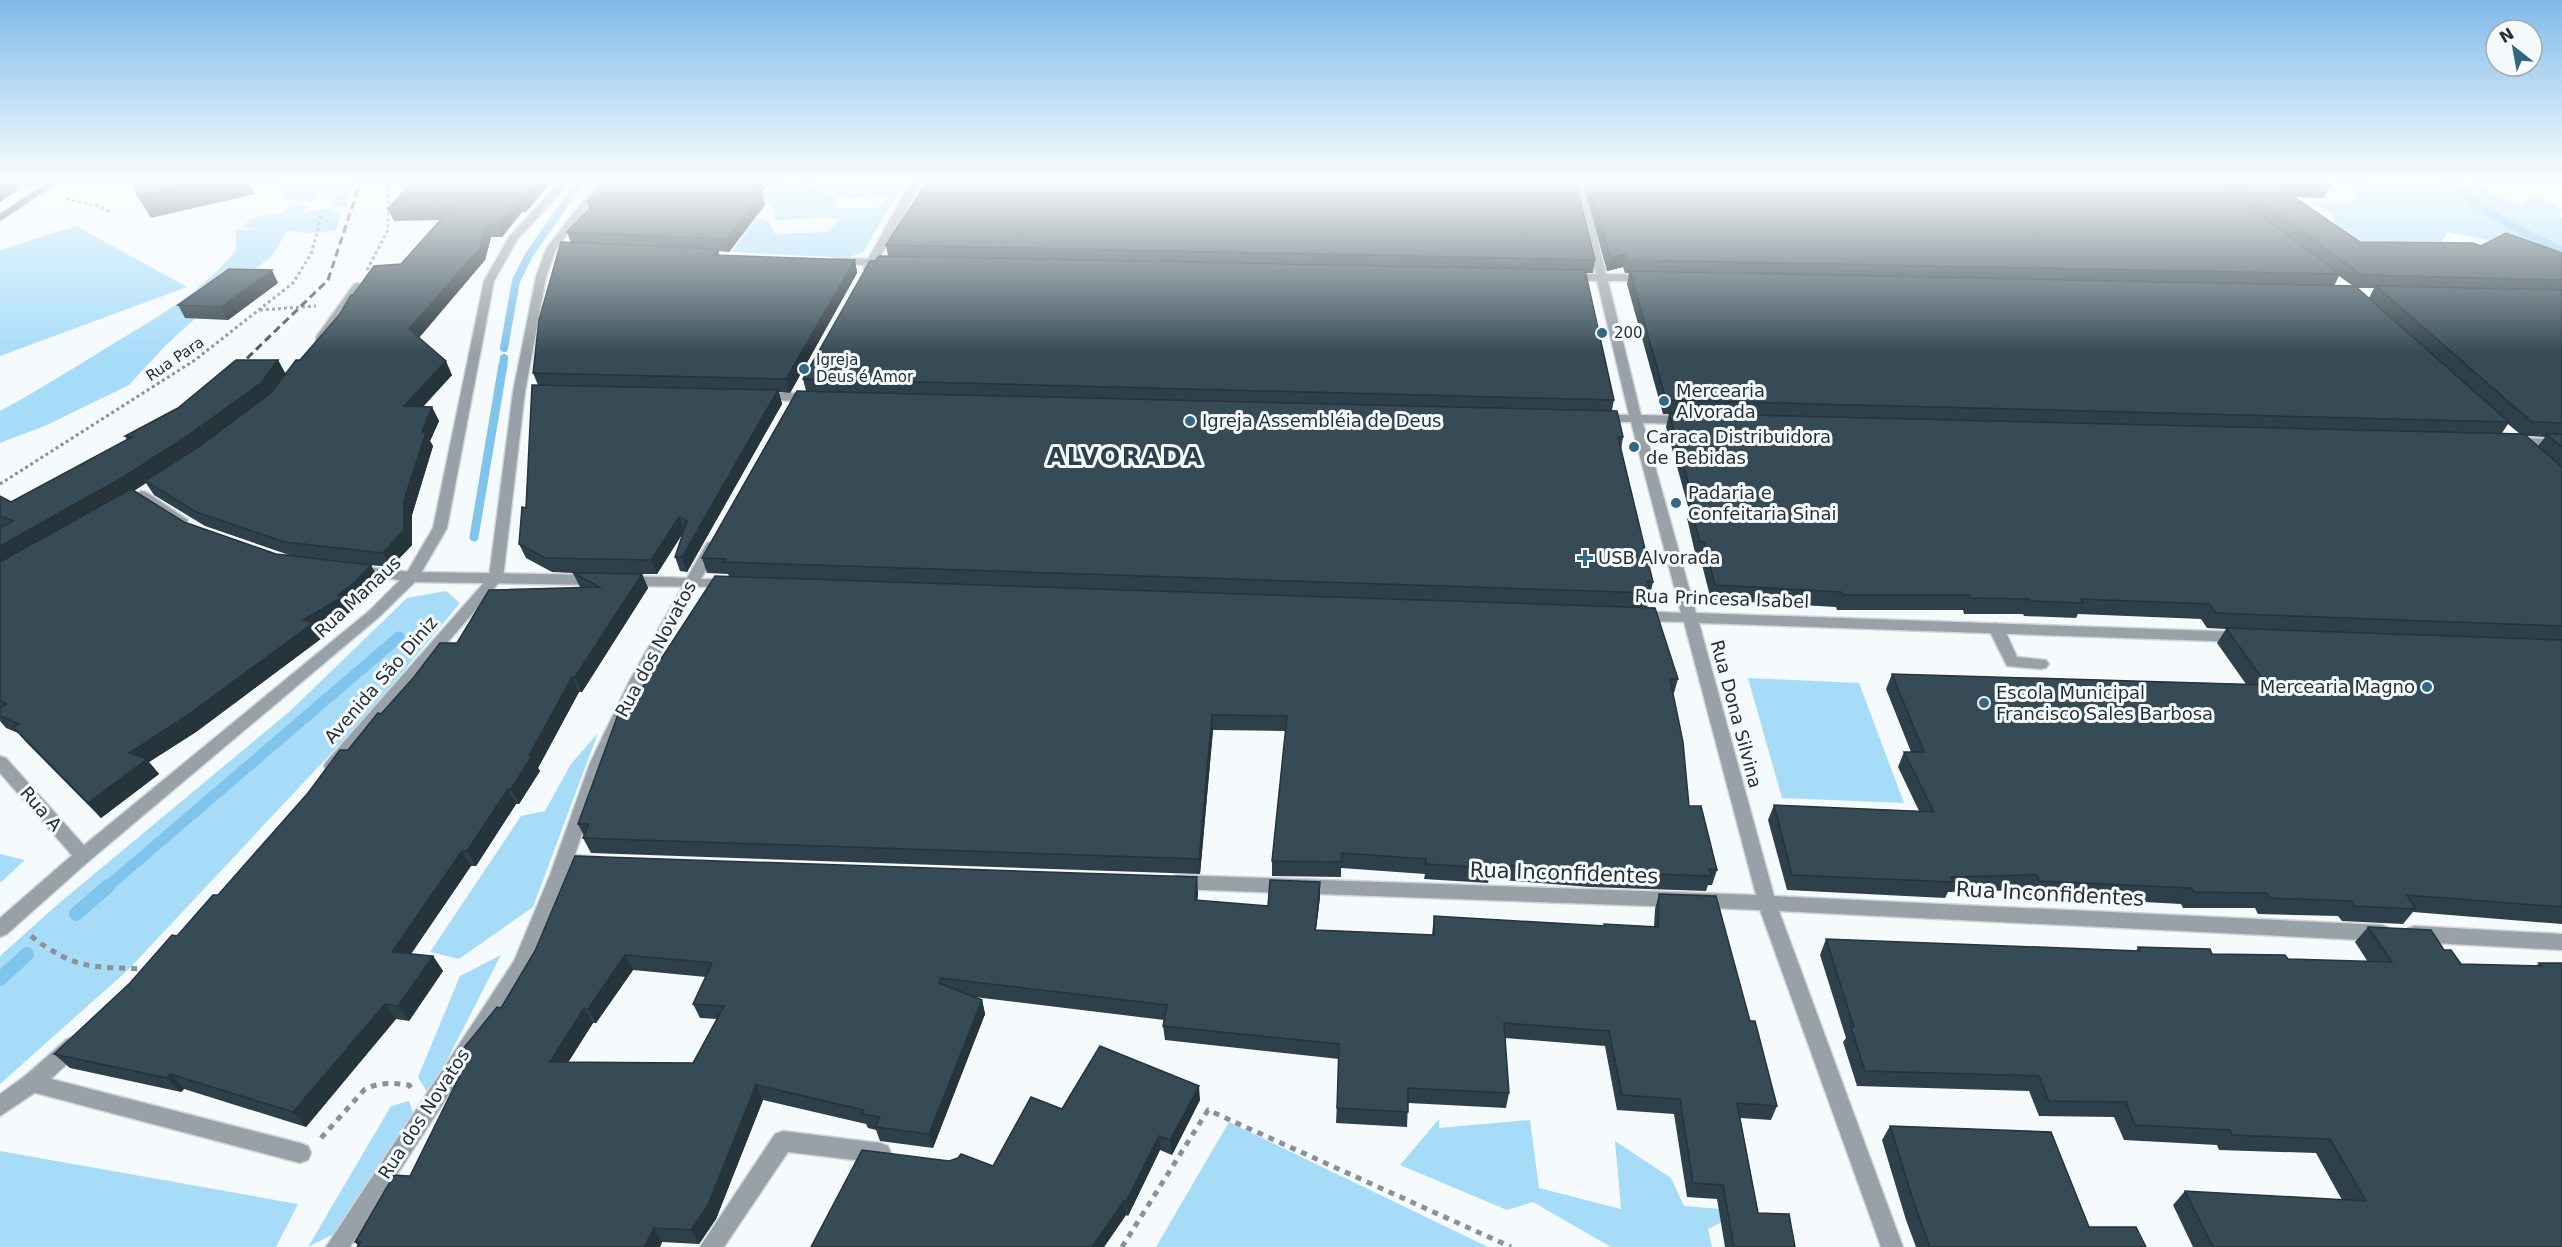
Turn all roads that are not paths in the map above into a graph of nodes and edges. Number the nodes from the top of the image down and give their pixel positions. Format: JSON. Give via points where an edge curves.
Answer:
{"nodes":[{"id":1,"x":514,"y":238,"type":"edge"},
{"id":2,"x":564,"y":238,"type":"edge"},
{"id":3,"x":885,"y":238,"type":"edge"},
{"id":4,"x":1592,"y":238,"type":"edge"},
{"id":5,"x":824,"y":261,"type":"edge"},
{"id":6,"x":872,"y":263,"type":"junction"},
{"id":7,"x":908,"y":263,"type":"edge"},
{"id":8,"x":1554,"y":276,"type":"edge"},
{"id":9,"x":1602,"y":277,"type":"junction"},
{"id":10,"x":1662,"y":279,"type":"edge"},
{"id":11,"x":860,"y":283,"type":"edge"},
{"id":12,"x":358,"y":286,"type":"edge"},
{"id":13,"x":314,"y":349,"type":"edge"},
{"id":14,"x":750,"y":396,"type":"edge"},
{"id":15,"x":821,"y":398,"type":"edge"},
{"id":16,"x":1590,"y":418,"type":"edge"},
{"id":17,"x":1636,"y":419,"type":"junction"},
{"id":18,"x":1696,"y":421,"type":"edge"},
{"id":19,"x":2514,"y":438,"type":"junction"},
{"id":20,"x":2495,"y":442,"type":"edge"},
{"id":21,"x":2562,"y":443,"type":"edge"},
{"id":22,"x":2536,"y":458,"type":"edge"},
{"id":23,"x":141,"y":495,"type":"edge"},
{"id":24,"x":189,"y":525,"type":"edge"},
{"id":25,"x":721,"y":531,"type":"edge"},
{"id":26,"x":346,"y":569,"type":"edge"},
{"id":27,"x":412,"y":577,"type":"junction"},
{"id":28,"x":496,"y":578,"type":"junction"},
{"id":29,"x":692,"y":582,"type":"junction"},
{"id":30,"x":751,"y":585,"type":"edge"},
{"id":31,"x":1619,"y":615,"type":"edge"},
{"id":32,"x":1690,"y":618,"type":"junction"},
{"id":33,"x":1996,"y":628,"type":"junction"},
{"id":34,"x":2250,"y":637,"type":"edge"},
{"id":35,"x":2041,"y":664,"type":"dead end"},
{"id":36,"x":0,"y":762,"type":"edge"},
{"id":37,"x":325,"y":773,"type":"edge"},
{"id":38,"x":83,"y":855,"type":"junction"},
{"id":39,"x":564,"y":861,"type":"junction"},
{"id":40,"x":611,"y":862,"type":"edge"},
{"id":41,"x":1159,"y":882,"type":"edge"},
{"id":42,"x":1767,"y":903,"type":"junction"},
{"id":43,"x":5,"y":925,"type":"edge"},
{"id":44,"x":2562,"y":942,"type":"edge"},
{"id":45,"x":84,"y":1037,"type":"edge"},
{"id":46,"x":32,"y":1083,"type":"junction"},
{"id":47,"x":0,"y":1106,"type":"edge"},
{"id":48,"x":300,"y":1153,"type":"road end"},
{"id":49,"x":897,"y":1155,"type":"edge"},
{"id":50,"x":337,"y":1247,"type":"edge"},
{"id":51,"x":711,"y":1247,"type":"edge"},
{"id":52,"x":1892,"y":1247,"type":"edge"}],
"edges":[{"from":1,"to":27,"type":"street","name":"Rua Manaus","via":[[489,281],[440,528]]},
{"from":2,"to":28,"type":"street","via":[[541,277]]},
{"from":3,"to":6,"type":"street"},
{"from":4,"to":9,"type":"street","name":"Rua Dona Silvina"},
{"from":5,"to":6,"type":"street"},
{"from":6,"to":7,"type":"street"},
{"from":6,"to":11,"type":"street"},
{"from":8,"to":9,"type":"street"},
{"from":9,"to":10,"type":"street"},
{"from":9,"to":17,"type":"street","name":"Rua Dona Silvina"},
{"from":12,"to":13,"type":"street"},
{"from":14,"to":15,"type":"street"},
{"from":16,"to":17,"type":"street"},
{"from":17,"to":18,"type":"street"},
{"from":17,"to":32,"type":"street","name":"Rua Dona Silvina"},
{"from":19,"to":20,"type":"street"},
{"from":19,"to":21,"type":"street"},
{"from":19,"to":22,"type":"street"},
{"from":23,"to":24,"type":"street"},
{"from":25,"to":29,"type":"street","name":"Rua dos Novatos"},
{"from":26,"to":27,"type":"street"},
{"from":27,"to":28,"type":"street"},
{"from":27,"to":38,"type":"street","name":"Rua Manaus","via":[[374,614]]},
{"from":28,"to":29,"type":"street"},
{"from":28,"to":37,"type":"street","name":"Avenida São Diniz"},
{"from":29,"to":30,"type":"street"},
{"from":29,"to":39,"type":"street","name":"Rua dos Novatos","via":[[597,763]]},
{"from":31,"to":32,"type":"street","name":"Rua Princesa Isabel"},
{"from":32,"to":33,"type":"street","name":"Rua Princesa Isabel"},
{"from":32,"to":42,"type":"street","name":"Rua Dona Silvina"},
{"from":33,"to":34,"type":"street","name":"Rua Princesa Isabel"},
{"from":33,"to":35,"type":"street","via":[[2012,662]]},
{"from":36,"to":38,"type":"street","name":"Rua A"},
{"from":38,"to":43,"type":"street","name":"Rua Manaus"},
{"from":39,"to":40,"type":"street"},
{"from":39,"to":50,"type":"street","name":"Rua dos Novatos","via":[[522,965]]},
{"from":41,"to":42,"type":"street","name":"Rua Inconfidentes"},
{"from":42,"to":44,"type":"street","name":"Rua Inconfidentes"},
{"from":42,"to":52,"type":"street","name":"Rua Dona Silvina"},
{"from":45,"to":46,"type":"street"},
{"from":46,"to":47,"type":"street"},
{"from":46,"to":48,"type":"street"},
{"from":49,"to":51,"type":"street","via":[[783,1141]]}]}
